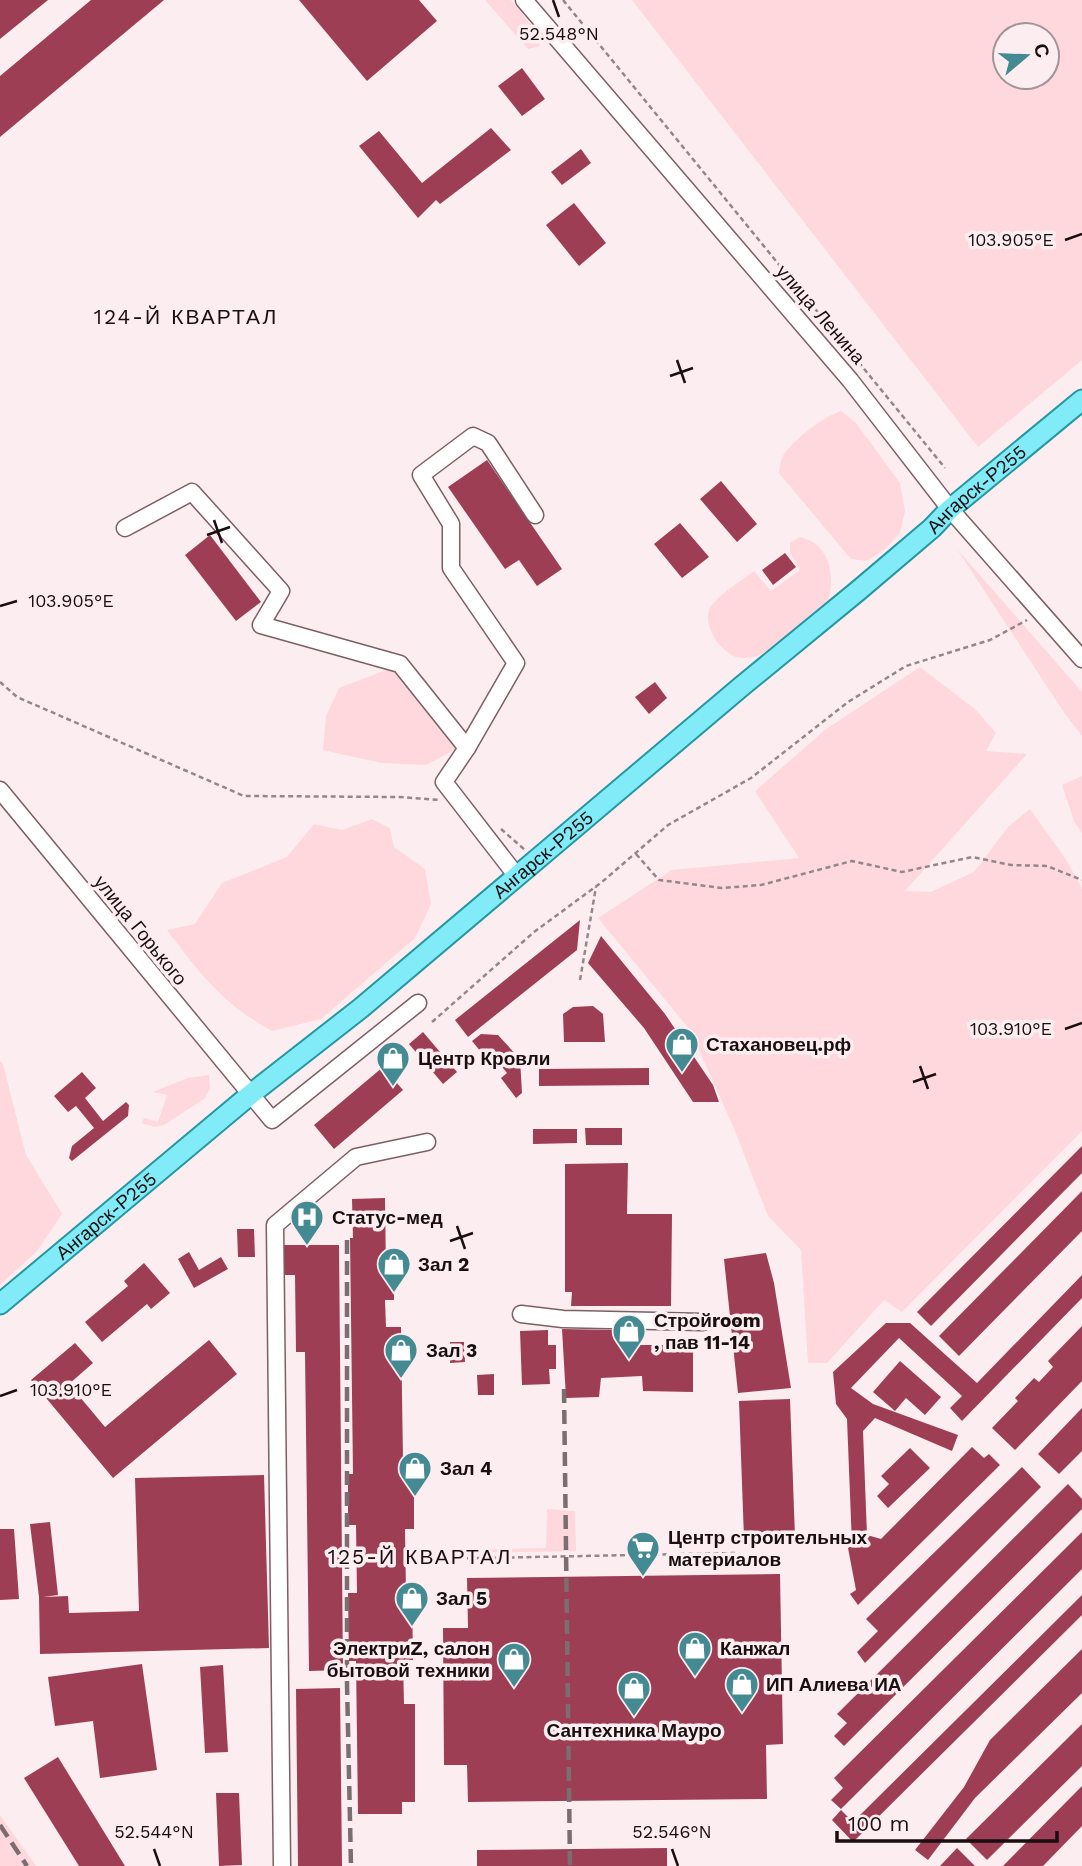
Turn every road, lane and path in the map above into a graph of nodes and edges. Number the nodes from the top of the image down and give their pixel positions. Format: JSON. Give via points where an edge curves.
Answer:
{"nodes":[{"id":1,"x":524,"y":0,"type":"edge"},
{"id":2,"x":563,"y":0,"type":"edge"},
{"id":3,"x":1082,"y":400,"type":"edge"},
{"id":4,"x":945,"y":468,"type":"dead end"},
{"id":5,"x":950,"y":509,"type":"junction"},
{"id":6,"x":535,"y":515,"type":"dead end"},
{"id":7,"x":125,"y":528,"type":"dead end"},
{"id":8,"x":1040,"y":613,"type":"junction"},
{"id":9,"x":1082,"y":659,"type":"edge"},
{"id":10,"x":0,"y":682,"type":"edge"},
{"id":11,"x":467,"y":748,"type":"junction"},
{"id":12,"x":0,"y":790,"type":"edge"},
{"id":13,"x":462,"y":805,"type":"junction"},
{"id":14,"x":497,"y":825,"type":"dead end"},
{"id":15,"x":636,"y":854,"type":"junction"},
{"id":16,"x":535,"y":859,"type":"junction"},
{"id":17,"x":516,"y":875,"type":"junction"},
{"id":18,"x":1082,"y":880,"type":"edge"},
{"id":19,"x":596,"y":887,"type":"dead end"},
{"id":20,"x":580,"y":980,"type":"dead end"},
{"id":21,"x":418,"y":1003,"type":"dead end"},
{"id":22,"x":432,"y":1022,"type":"dead end"},
{"id":23,"x":251,"y":1094,"type":"junction"},
{"id":24,"x":426,"y":1142,"type":"dead end"},
{"id":25,"x":0,"y":1304,"type":"edge"},
{"id":26,"x":521,"y":1314,"type":"dead end"},
{"id":27,"x":704,"y":1322,"type":"dead end"},
{"id":28,"x":735,"y":1553,"type":"dead end"},
{"id":29,"x":433,"y":1559,"type":"dead end"},
{"id":30,"x":282,"y":1866,"type":"edge"}],
"edges":[{"from":1,"to":5,"type":"street","name":"улица Ленина","via":[[841,370]]},
{"from":2,"to":4,"type":"path"},
{"from":3,"to":5,"type":"main road","name":"Ангарск-Р255"},
{"from":5,"to":8,"type":"street","name":"улица Ленина"},
{"from":5,"to":16,"type":"main road","name":"Ангарск-Р255"},
{"from":6,"to":11,"type":"street","via":[[488,443],[473,436],[421,475],[451,524],[451,568],[516,663]]},
{"from":7,"to":11,"type":"street","via":[[192,492],[281,591],[261,625],[400,664]]},
{"from":8,"to":9,"type":"street","name":"улица Ленина"},
{"from":8,"to":15,"type":"path","via":[[990,640],[906,666],[848,702],[751,778],[668,825]]},
{"from":10,"to":13,"type":"path","via":[[17,696],[244,796],[399,797]]},
{"from":11,"to":13,"type":"street","via":[[444,782]]},
{"from":12,"to":23,"type":"street","name":"улица Горького"},
{"from":13,"to":17,"type":"street"},
{"from":14,"to":16,"type":"path"},
{"from":15,"to":18,"type":"path","via":[[659,880],[722,888],[761,885],[852,861],[902,872],[972,857],[1047,866]]},
{"from":15,"to":22,"type":"path","via":[[534,932]]},
{"from":16,"to":17,"type":"main road","name":"Ангарск-Р255"},
{"from":17,"to":23,"type":"main road","name":"Ангарск-Р255","via":[[361,1008]]},
{"from":19,"to":20,"type":"path"},
{"from":21,"to":23,"type":"street","name":"улица Горького","via":[[272,1120]]},
{"from":23,"to":25,"type":"main road","name":"Ангарск-Р255"},
{"from":24,"to":30,"type":"street","via":[[356,1157],[275,1225]]},
{"from":26,"to":27,"type":"street"},
{"from":28,"to":29,"type":"path"}]}
